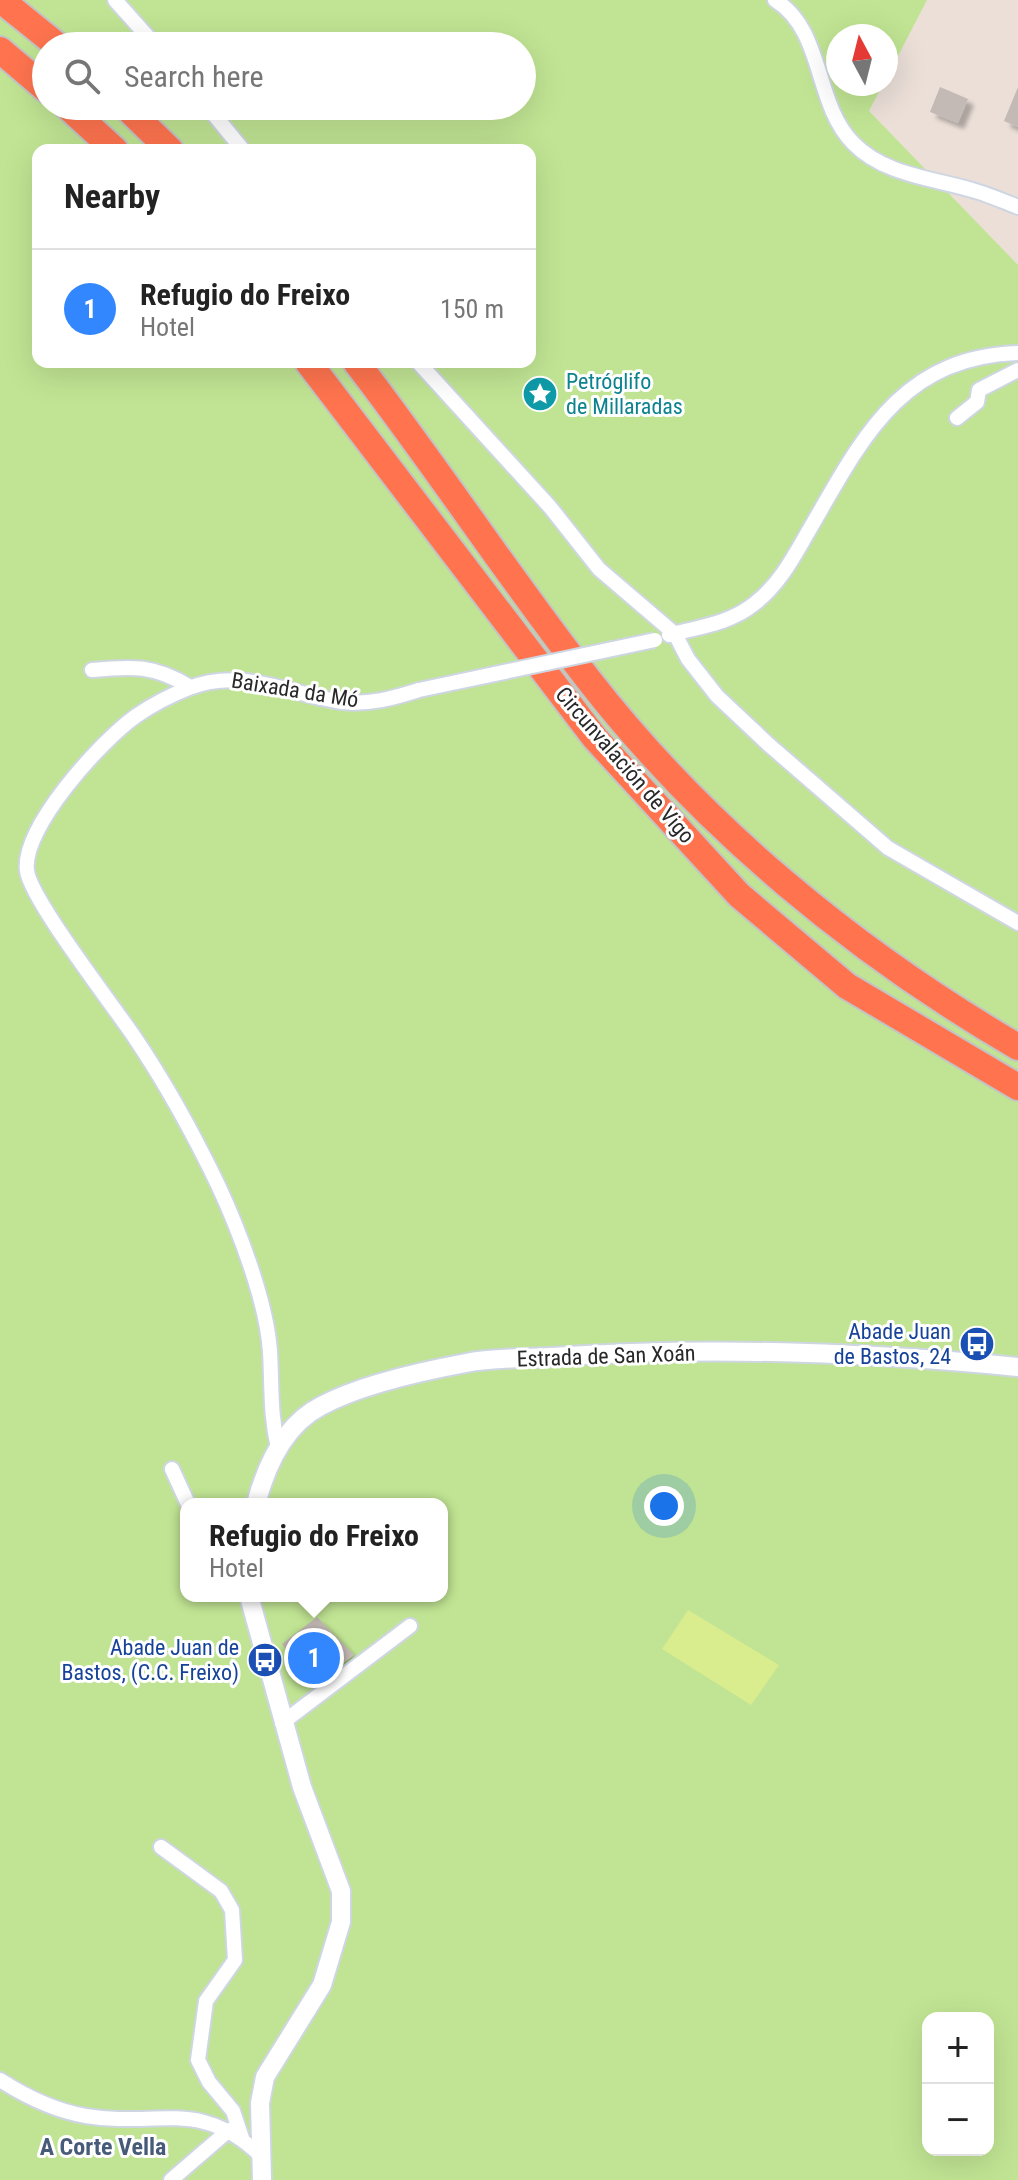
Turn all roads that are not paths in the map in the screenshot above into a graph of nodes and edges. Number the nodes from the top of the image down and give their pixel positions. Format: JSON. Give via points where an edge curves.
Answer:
{"nodes":[{"id":1,"x":1,"y":0,"type":"edge"},
{"id":2,"x":115,"y":0,"type":"edge"},
{"id":3,"x":783,"y":2,"type":"edge"},
{"id":4,"x":41,"y":32,"type":"edge"},
{"id":5,"x":144,"y":32,"type":"edge"},
{"id":6,"x":0,"y":50,"type":"edge"},
{"id":7,"x":32,"y":77,"type":"edge"},
{"id":8,"x":82,"y":120,"type":"edge"},
{"id":9,"x":139,"y":120,"type":"edge"},
{"id":10,"x":218,"y":120,"type":"edge"},
{"id":11,"x":108,"y":144,"type":"edge"},
{"id":12,"x":164,"y":144,"type":"edge"},
{"id":13,"x":238,"y":144,"type":"edge"},
{"id":14,"x":1018,"y":207,"type":"edge"},
{"id":15,"x":1018,"y":353,"type":"edge"},
{"id":16,"x":313,"y":368,"type":"edge"},
{"id":17,"x":360,"y":368,"type":"edge"},
{"id":18,"x":423,"y":368,"type":"edge"},
{"id":19,"x":1018,"y":370,"type":"edge"},
{"id":20,"x":957,"y":418,"type":"dead end"},
{"id":21,"x":675,"y":634,"type":"junction"},
{"id":22,"x":92,"y":670,"type":"dead end"},
{"id":23,"x":190,"y":687,"type":"junction"},
{"id":24,"x":1018,"y":923,"type":"edge"},
{"id":25,"x":1018,"y":1047,"type":"edge"},
{"id":26,"x":1018,"y":1087,"type":"edge"},
{"id":27,"x":1018,"y":1367,"type":"edge"},
{"id":28,"x":278,"y":1448,"type":"junction"},
{"id":29,"x":172,"y":1469,"type":"dead end"},
{"id":30,"x":185,"y":1498,"type":"edge"},
{"id":31,"x":257,"y":1498,"type":"edge"},
{"id":32,"x":251,"y":1602,"type":"edge"},
{"id":33,"x":410,"y":1626,"type":"dead end"},
{"id":34,"x":282,"y":1723,"type":"junction"},
{"id":35,"x":161,"y":1847,"type":"dead end"},
{"id":36,"x":0,"y":2080,"type":"edge"},
{"id":37,"x":229,"y":2130,"type":"junction"},
{"id":38,"x":242,"y":2138,"type":"junction"},
{"id":39,"x":261,"y":2156,"type":"junction"},
{"id":40,"x":171,"y":2180,"type":"edge"},
{"id":41,"x":262,"y":2180,"type":"edge"}],
"edges":[{"from":1,"to":4,"type":"highway"},
{"from":2,"to":5,"type":"street"},
{"from":3,"to":14,"type":"street","via":[[803,27],[819,78],[853,143],[897,170]]},
{"from":6,"to":7,"type":"highway"},
{"from":8,"to":11,"type":"highway"},
{"from":9,"to":12,"type":"highway"},
{"from":10,"to":13,"type":"street"},
{"from":15,"to":21,"type":"street","name":"Baixada da Mó","via":[[985,354],[961,362],[890,405],[864,435],[783,575],[753,606],[707,629]]},
{"from":16,"to":26,"type":"highway","name":"Circunvalación de Vigo","via":[[595,738],[739,895],[847,986]]},
{"from":17,"to":25,"type":"highway","name":"Circunvalación de Vigo","via":[[589,680],[668,770],[785,883],[840,928]]},
{"from":18,"to":21,"type":"street","via":[[599,569]]},
{"from":19,"to":20,"type":"street","via":[[979,390],[977,402]]},
{"from":21,"to":23,"type":"street","name":"Baixada da Mó","bridge":true,"via":[[375,702],[344,702],[246,679],[222,678]]},
{"from":21,"to":24,"type":"street","via":[[717,696],[888,848]]},
{"from":22,"to":23,"type":"street","via":[[127,666],[164,671]]},
{"from":23,"to":28,"type":"street","name":"Baixada da Mó","via":[[135,717],[93,757],[37,833],[27,871],[33,889],[137,1041],[218,1185],[249,1265],[267,1336],[269,1399]]},
{"from":27,"to":28,"type":"street","name":"Estrada de San Xoán","via":[[901,1355],[643,1350],[468,1362],[320,1406]]},
{"from":28,"to":31,"type":"street","name":"Estrada de San Xoán"},
{"from":29,"to":30,"type":"street"},
{"from":32,"to":34,"type":"street"},
{"from":33,"to":34,"type":"street"},
{"from":34,"to":39,"type":"street","via":[[337,1876],[341,1922],[322,1985],[265,2077]]},
{"from":35,"to":38,"type":"street","via":[[221,1891],[232,1910],[235,1960],[206,2001],[198,2060],[233,2111]]},
{"from":36,"to":37,"type":"street","via":[[21,2094],[85,2116],[182,2118]]},
{"from":37,"to":38,"type":"street"},
{"from":37,"to":40,"type":"street"},
{"from":38,"to":39,"type":"street"},
{"from":39,"to":41,"type":"street"}]}
